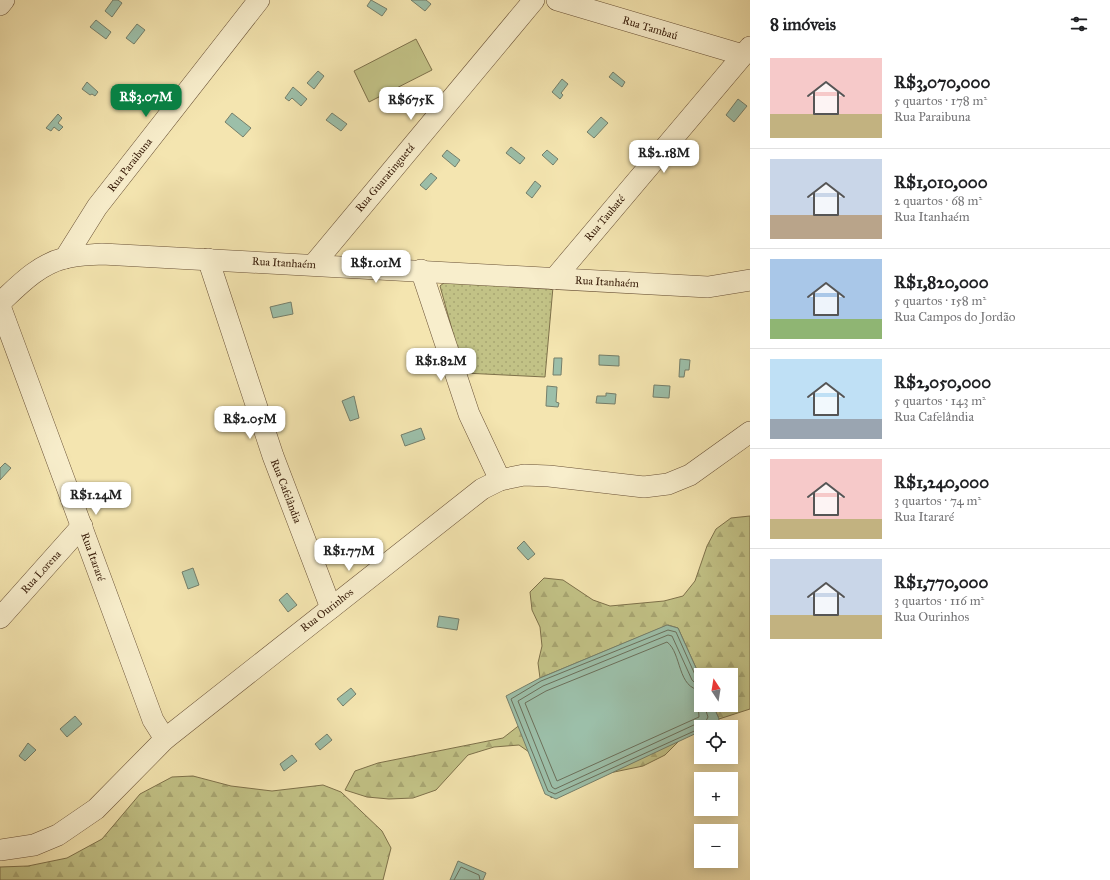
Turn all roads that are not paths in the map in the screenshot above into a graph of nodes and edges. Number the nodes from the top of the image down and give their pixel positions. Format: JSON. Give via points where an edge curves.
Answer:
{"nodes":[{"id":1,"x":4,"y":0,"type":"edge"},
{"id":2,"x":259,"y":0,"type":"edge"},
{"id":3,"x":534,"y":0,"type":"edge"},
{"id":4,"x":557,"y":0,"type":"edge"},
{"id":5,"x":0,"y":5,"type":"edge"},
{"id":6,"x":746,"y":51,"type":"edge"},
{"id":7,"x":65,"y":258,"type":"junction"},
{"id":8,"x":208,"y":259,"type":"junction"},
{"id":9,"x":314,"y":264,"type":"junction"},
{"id":10,"x":421,"y":270,"type":"junction"},
{"id":11,"x":554,"y":279,"type":"junction"},
{"id":12,"x":750,"y":280,"type":"edge"},
{"id":13,"x":0,"y":303,"type":"edge"},
{"id":14,"x":0,"y":306,"type":"edge"},
{"id":15,"x":750,"y":432,"type":"edge"},
{"id":16,"x":500,"y":480,"type":"junction"},
{"id":17,"x":82,"y":526,"type":"junction"},
{"id":18,"x":331,"y":608,"type":"junction"},
{"id":19,"x":0,"y":618,"type":"edge"},
{"id":20,"x":165,"y":739,"type":"junction"},
{"id":21,"x":0,"y":850,"type":"edge"}],
"edges":[{"from":1,"to":5,"type":"street"},
{"from":2,"to":7,"type":"street","name":"Rua Paraibuna","via":[[97,207]]},
{"from":3,"to":9,"type":"street","name":"Rua Guaratinguetá"},
{"from":4,"to":6,"type":"street","name":"Rua Tambaú"},
{"from":6,"to":11,"type":"street","name":"Rua Taubaté"},
{"from":7,"to":8,"type":"street","name":"Rua Itanhaém","via":[[102,254]]},
{"from":7,"to":13,"type":"street","name":"Rua Itanhaém","via":[[43,266]]},
{"from":8,"to":9,"type":"street","name":"Rua Itanhaém"},
{"from":8,"to":18,"type":"street","name":"Rua Cafelândia","via":[[273,456]]},
{"from":9,"to":10,"type":"street","name":"Rua Itanhaém"},
{"from":10,"to":11,"type":"street","name":"Rua Itanhaém"},
{"from":10,"to":16,"type":"street","via":[[469,414]]},
{"from":11,"to":12,"type":"street","name":"Rua Itanhaém","via":[[708,287]]},
{"from":14,"to":17,"type":"street","name":"Rua Itararé"},
{"from":15,"to":16,"type":"street","name":"Rua Ourinhos","via":[[690,475],[668,484],[644,487],[524,475]]},
{"from":16,"to":18,"type":"street","name":"Rua Ourinhos","via":[[482,488]]},
{"from":17,"to":19,"type":"street","name":"Rua Lorena"},
{"from":17,"to":20,"type":"street","name":"Rua Itararé","via":[[153,720]]},
{"from":18,"to":20,"type":"street","name":"Rua Ourinhos"},
{"from":20,"to":21,"type":"street","name":"Rua Ourinhos","via":[[96,809],[58,835],[34,845]]}]}
